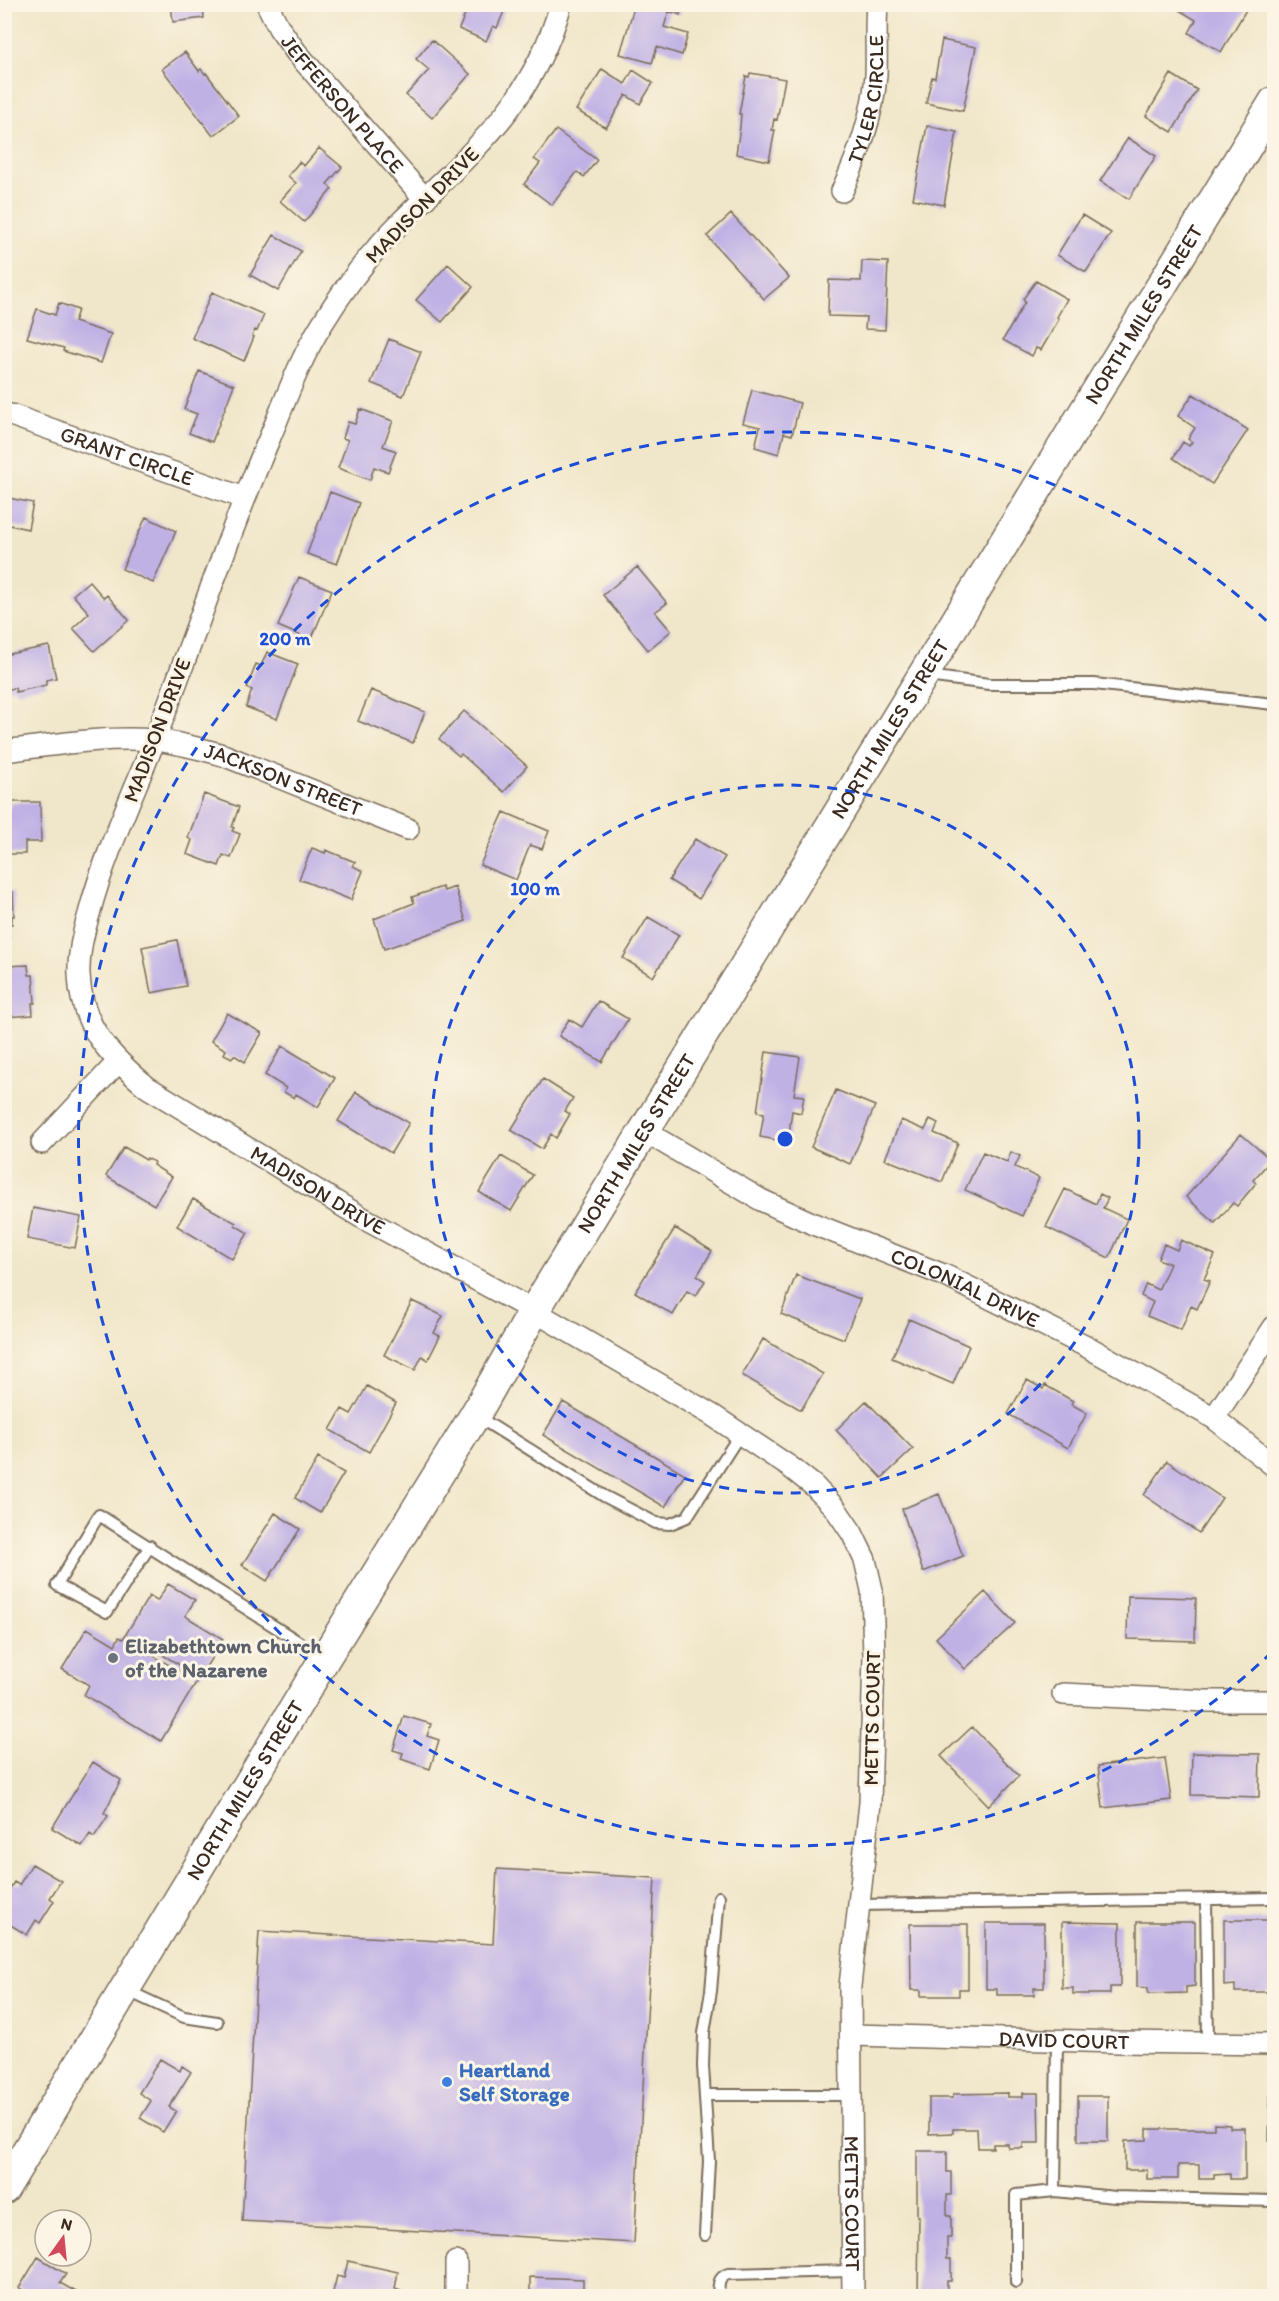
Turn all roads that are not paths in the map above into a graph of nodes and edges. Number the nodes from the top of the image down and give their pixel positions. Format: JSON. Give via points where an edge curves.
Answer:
{"nodes":[{"id":1,"x":267,"y":4,"type":"edge"},
{"id":2,"x":561,"y":4,"type":"edge"},
{"id":3,"x":877,"y":4,"type":"edge"},
{"id":4,"x":1275,"y":102,"type":"edge"},
{"id":5,"x":842,"y":191,"type":"dead end"},
{"id":6,"x":425,"y":199,"type":"junction"},
{"id":7,"x":11,"y":415,"type":"dead end"},
{"id":8,"x":244,"y":498,"type":"junction"},
{"id":9,"x":924,"y":675,"type":"junction"},
{"id":10,"x":1275,"y":704,"type":"edge"},
{"id":11,"x":154,"y":740,"type":"junction"},
{"id":12,"x":4,"y":751,"type":"edge"},
{"id":13,"x":408,"y":829,"type":"dead end"},
{"id":14,"x":117,"y":1063,"type":"junction"},
{"id":15,"x":644,"y":1131,"type":"junction"},
{"id":16,"x":42,"y":1143,"type":"dead end"},
{"id":17,"x":534,"y":1311,"type":"junction"},
{"id":18,"x":1275,"y":1327,"type":"edge"},
{"id":19,"x":475,"y":1415,"type":"junction"},
{"id":20,"x":1214,"y":1418,"type":"junction"},
{"id":21,"x":740,"y":1434,"type":"junction"},
{"id":22,"x":1275,"y":1466,"type":"edge"},
{"id":23,"x":150,"y":1546,"type":"junction"},
{"id":24,"x":325,"y":1658,"type":"junction"},
{"id":25,"x":1063,"y":1694,"type":"dead end"},
{"id":26,"x":1275,"y":1701,"type":"edge"},
{"id":27,"x":719,"y":1897,"type":"dead end"},
{"id":28,"x":1275,"y":1898,"type":"edge"},
{"id":29,"x":1206,"y":1899,"type":"junction"},
{"id":30,"x":860,"y":1905,"type":"junction"},
{"id":31,"x":126,"y":1990,"type":"junction"},
{"id":32,"x":217,"y":2022,"type":"dead end"},
{"id":33,"x":852,"y":2035,"type":"junction"},
{"id":34,"x":1058,"y":2040,"type":"junction"},
{"id":35,"x":1208,"y":2042,"type":"junction"},
{"id":36,"x":1275,"y":2044,"type":"edge"},
{"id":37,"x":851,"y":2095,"type":"junction"},
{"id":38,"x":705,"y":2096,"type":"junction"},
{"id":39,"x":4,"y":2189,"type":"edge"},
{"id":40,"x":1055,"y":2191,"type":"junction"},
{"id":41,"x":1275,"y":2201,"type":"edge"},
{"id":42,"x":705,"y":2235,"type":"dead end"},
{"id":43,"x":456,"y":2262,"type":"dead end"},
{"id":44,"x":853,"y":2271,"type":"junction"},
{"id":45,"x":1016,"y":2282,"type":"dead end"},
{"id":46,"x":456,"y":2296,"type":"edge"},
{"id":47,"x":718,"y":2296,"type":"edge"},
{"id":48,"x":853,"y":2296,"type":"edge"}],
"edges":[{"from":1,"to":6,"type":"street","name":"JEFFERSON PLACE","via":[[302,59]]},
{"from":2,"to":6,"type":"street","name":"MADISON DRIVE","via":[[554,32],[516,102],[490,135]]},
{"from":3,"to":5,"type":"street","name":"TYLER CIRCLE","via":[[873,101]]},
{"from":4,"to":9,"type":"main road","name":"NORTH MILES STREET"},
{"from":6,"to":8,"type":"street","name":"MADISON DRIVE","via":[[371,256],[321,326],[300,365]]},
{"from":7,"to":8,"type":"street","name":"GRANT CIRCLE"},
{"from":8,"to":11,"type":"street","name":"MADISON DRIVE"},
{"from":9,"to":10,"type":"lane","via":[[989,684],[1094,684]]},
{"from":9,"to":15,"type":"main road","name":"NORTH MILES STREET"},
{"from":11,"to":12,"type":"street","name":"JACKSON STREET","via":[[94,740]]},
{"from":11,"to":13,"type":"street","name":"JACKSON STREET","via":[[223,755]]},
{"from":11,"to":14,"type":"street","name":"MADISON DRIVE","via":[[107,854],[82,939],[79,975],[85,1009],[99,1039]]},
{"from":14,"to":16,"type":"street"},
{"from":14,"to":17,"type":"street","name":"MADISON DRIVE","via":[[147,1087],[361,1217]]},
{"from":15,"to":17,"type":"main road","name":"NORTH MILES STREET"},
{"from":15,"to":20,"type":"street","name":"COLONIAL DRIVE","via":[[761,1200],[946,1276],[1086,1346]]},
{"from":17,"to":19,"type":"main road","name":"NORTH MILES STREET"},
{"from":17,"to":21,"type":"street","name":"METTS COURT"},
{"from":18,"to":20,"type":"street"},
{"from":19,"to":21,"type":"lane","via":[[604,1496],[656,1523],[670,1524],[687,1517]]},
{"from":19,"to":24,"type":"main road","name":"NORTH MILES STREET"},
{"from":20,"to":22,"type":"street","name":"COLONIAL DRIVE"},
{"from":21,"to":30,"type":"street","name":"METTS COURT","via":[[814,1486],[835,1508],[865,1560],[872,1590],[874,1656],[870,1803]]},
{"from":23,"to":23,"type":"lane","via":[[99,1515],[57,1585],[107,1612]]},
{"from":23,"to":24,"type":"lane"},
{"from":24,"to":31,"type":"main road","name":"NORTH MILES STREET"},
{"from":25,"to":26,"type":"street"},
{"from":27,"to":38,"type":"lane","via":[[704,2033]]},
{"from":28,"to":29,"type":"lane"},
{"from":29,"to":30,"type":"lane"},
{"from":29,"to":35,"type":"lane"},
{"from":30,"to":33,"type":"street","name":"METTS COURT","via":[[850,1986]]},
{"from":31,"to":32,"type":"lane","via":[[184,2017]]},
{"from":31,"to":39,"type":"main road","name":"NORTH MILES STREET"},
{"from":33,"to":34,"type":"street","name":"DAVID COURT"},
{"from":33,"to":37,"type":"street","name":"METTS COURT"},
{"from":34,"to":35,"type":"street","name":"DAVID COURT"},
{"from":34,"to":40,"type":"lane"},
{"from":35,"to":36,"type":"street","name":"DAVID COURT"},
{"from":37,"to":38,"type":"lane"},
{"from":37,"to":44,"type":"street","name":"METTS COURT"},
{"from":38,"to":42,"type":"lane","via":[[709,2161]]},
{"from":40,"to":41,"type":"lane","via":[[1115,2197]]},
{"from":40,"to":45,"type":"lane","via":[[1016,2195]]},
{"from":43,"to":46,"type":"street"},
{"from":44,"to":47,"type":"lane","via":[[728,2274],[719,2282]]},
{"from":44,"to":48,"type":"street","name":"METTS COURT"}]}
